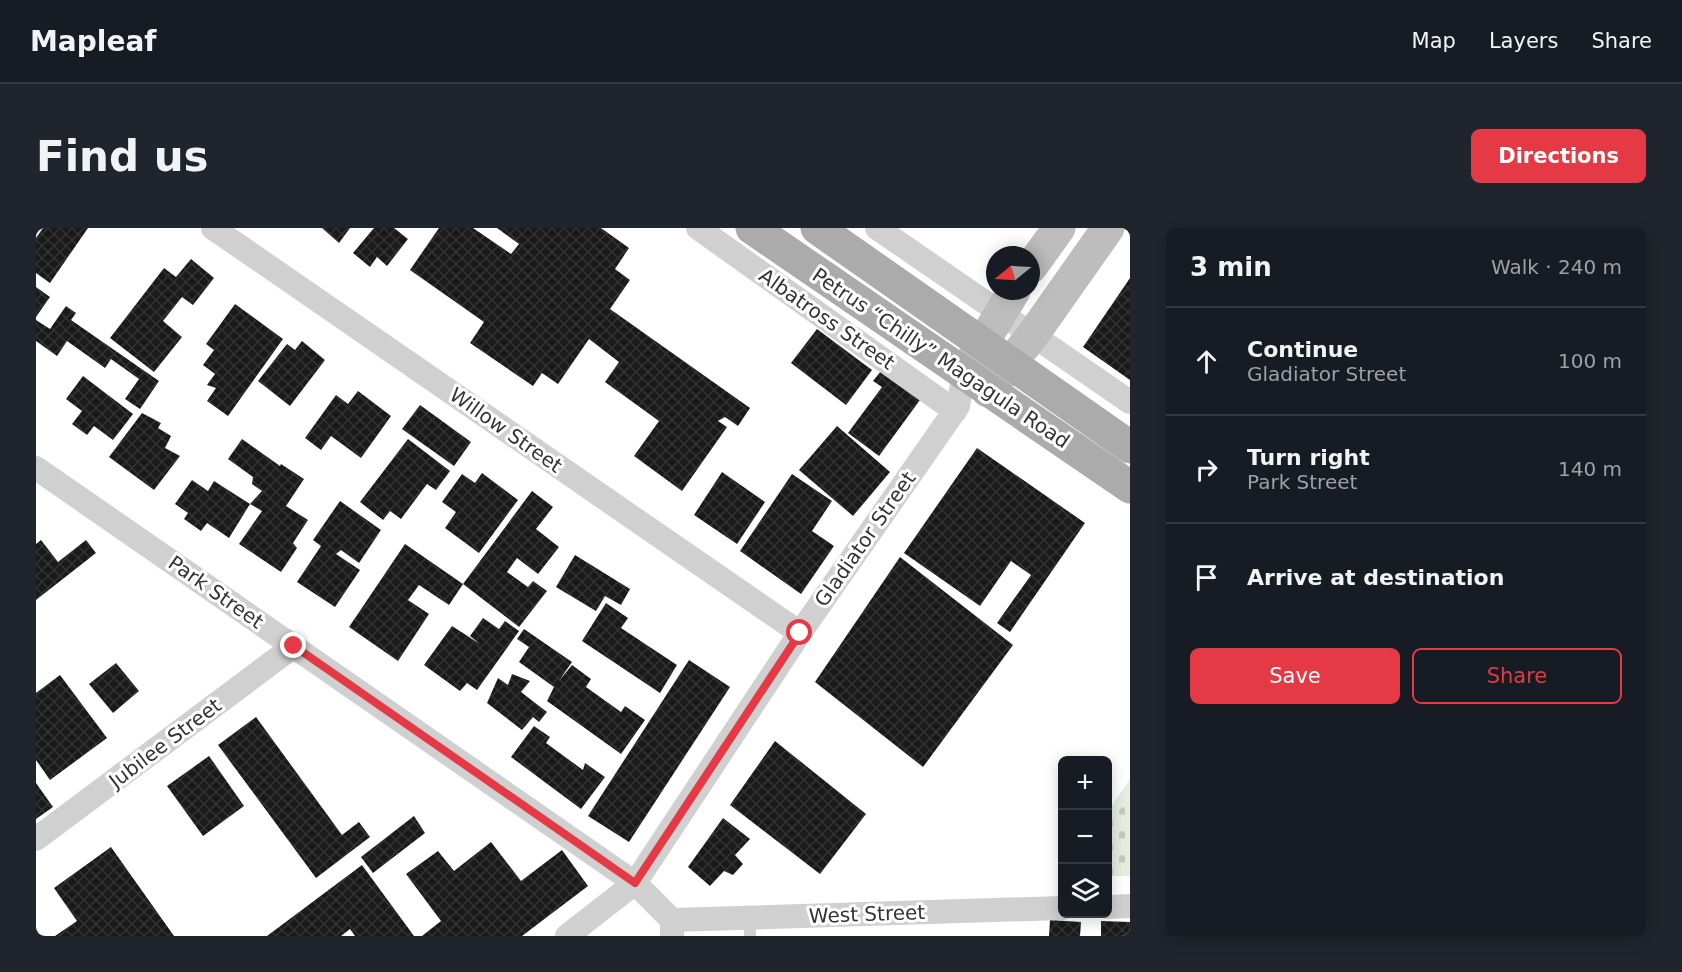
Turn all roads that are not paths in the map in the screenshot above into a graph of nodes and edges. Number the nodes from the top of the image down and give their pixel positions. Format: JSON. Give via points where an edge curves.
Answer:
{"nodes":[{"id":1,"x":213,"y":228,"type":"edge"},
{"id":2,"x":698,"y":228,"type":"edge"},
{"id":3,"x":752,"y":228,"type":"edge"},
{"id":4,"x":817,"y":228,"type":"edge"},
{"id":5,"x":877,"y":228,"type":"edge"},
{"id":6,"x":1059,"y":228,"type":"edge"},
{"id":7,"x":1108,"y":228,"type":"edge"},
{"id":8,"x":1040,"y":254,"type":"edge"},
{"id":9,"x":1006,"y":302,"type":"edge"},
{"id":10,"x":1032,"y":336,"type":"junction"},
{"id":11,"x":981,"y":343,"type":"junction"},
{"id":12,"x":1009,"y":363,"type":"junction"},
{"id":13,"x":976,"y":382,"type":"junction"},
{"id":14,"x":1130,"y":402,"type":"edge"},
{"id":15,"x":957,"y":409,"type":"junction"},
{"id":16,"x":1130,"y":447,"type":"edge"},
{"id":17,"x":36,"y":468,"type":"edge"},
{"id":18,"x":1130,"y":487,"type":"edge"},
{"id":19,"x":800,"y":633,"type":"junction"},
{"id":20,"x":294,"y":646,"type":"junction"},
{"id":21,"x":36,"y":839,"type":"edge"},
{"id":22,"x":635,"y":883,"type":"junction"},
{"id":23,"x":1130,"y":906,"type":"edge"},
{"id":24,"x":1112,"y":907,"type":"edge"},
{"id":25,"x":1058,"y":908,"type":"edge"},
{"id":26,"x":750,"y":927,"type":"edge"},
{"id":27,"x":672,"y":928,"type":"edge"},
{"id":28,"x":567,"y":936,"type":"edge"}],
"edges":[{"from":1,"to":19,"type":"street","name":"Willow Street"},
{"from":2,"to":15,"type":"street","name":"Albatross Street"},
{"from":3,"to":13,"type":"main road","name":"Petrus “Chilly” Magagula Road"},
{"from":4,"to":11,"type":"main road","name":"Petrus “Chilly” Magagula Road"},
{"from":5,"to":9,"type":"street"},
{"from":6,"to":8,"type":"street"},
{"from":7,"to":10,"type":"street","name":"Gladiator Street"},
{"from":9,"to":10,"type":"street"},
{"from":9,"to":11,"type":"street","name":"Gladiator Street"},
{"from":10,"to":12,"type":"street","name":"Gladiator Street"},
{"from":10,"to":14,"type":"street"},
{"from":11,"to":12,"type":"main road","name":"Petrus “Chilly” Magagula Road"},
{"from":11,"to":13,"type":"street","name":"Gladiator Street"},
{"from":12,"to":13,"type":"street","name":"Gladiator Street"},
{"from":12,"to":16,"type":"main road","name":"Petrus “Chilly” Magagula Road"},
{"from":13,"to":15,"type":"street","name":"Gladiator Street"},
{"from":13,"to":18,"type":"main road","name":"Petrus “Chilly” Magagula Road"},
{"from":15,"to":19,"type":"street","name":"Gladiator Street"},
{"from":17,"to":20,"type":"street","name":"Park Street"},
{"from":19,"to":22,"type":"street","name":"Gladiator Street"},
{"from":20,"to":21,"type":"street","name":"Jubilee Street"},
{"from":20,"to":22,"type":"street","name":"Park Street"},
{"from":22,"to":27,"type":"street","name":"Park Street"},
{"from":22,"to":28,"type":"street"},
{"from":23,"to":24,"type":"street"},
{"from":25,"to":26,"type":"street","name":"West Street"},
{"from":26,"to":27,"type":"street","name":"West Street"}]}
